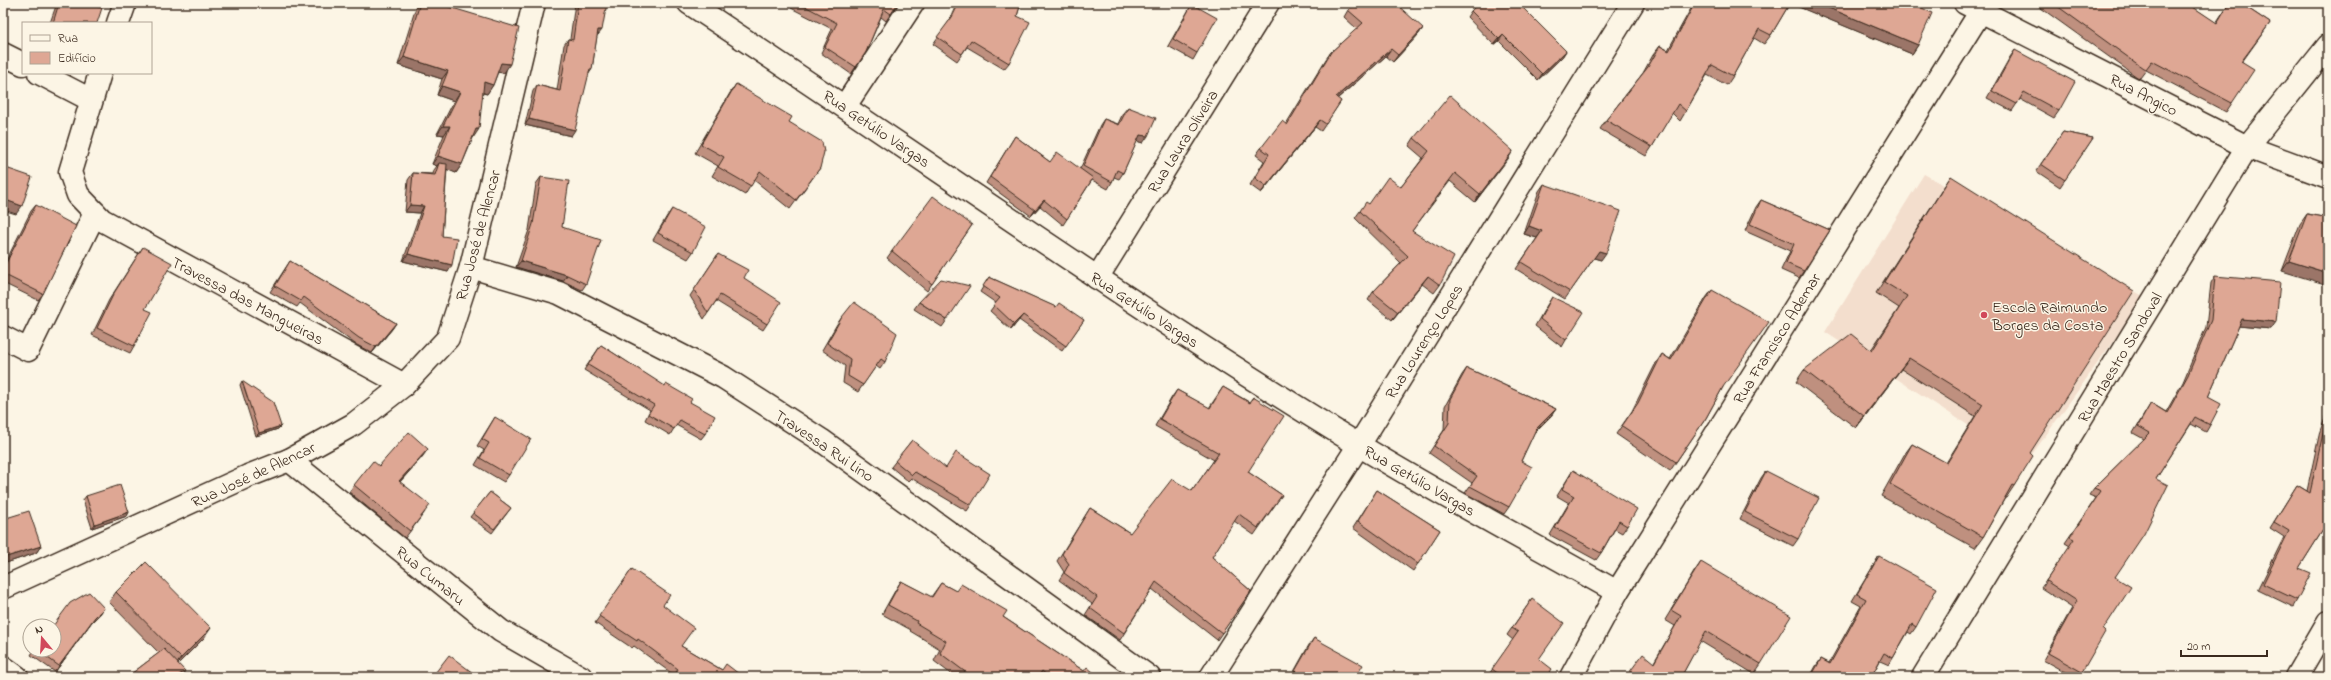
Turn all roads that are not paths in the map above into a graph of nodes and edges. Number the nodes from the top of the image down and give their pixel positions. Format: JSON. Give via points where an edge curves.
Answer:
{"nodes":[{"id":1,"x":125,"y":3,"type":"edge"},
{"id":2,"x":534,"y":3,"type":"edge"},
{"id":3,"x":689,"y":3,"type":"edge"},
{"id":4,"x":913,"y":3,"type":"edge"},
{"id":5,"x":1268,"y":3,"type":"edge"},
{"id":6,"x":1633,"y":3,"type":"edge"},
{"id":7,"x":1977,"y":6,"type":"edge"},
{"id":8,"x":118,"y":22,"type":"edge"},
{"id":9,"x":2328,"y":46,"type":"edge"},
{"id":10,"x":3,"y":54,"type":"edge"},
{"id":11,"x":22,"y":64,"type":"edge"},
{"id":12,"x":41,"y":74,"type":"edge"},
{"id":13,"x":100,"y":74,"type":"edge"},
{"id":14,"x":91,"y":100,"type":"junction"},
{"id":15,"x":845,"y":106,"type":"junction"},
{"id":16,"x":2247,"y":147,"type":"junction"},
{"id":17,"x":2328,"y":177,"type":"edge"},
{"id":18,"x":95,"y":213,"type":"junction"},
{"id":19,"x":471,"y":267,"type":"junction"},
{"id":20,"x":1097,"y":278,"type":"junction"},
{"id":21,"x":3,"y":337,"type":"edge"},
{"id":22,"x":404,"y":385,"type":"junction"},
{"id":23,"x":1359,"y":445,"type":"junction"},
{"id":24,"x":289,"y":460,"type":"junction"},
{"id":25,"x":3,"y":588,"type":"edge"},
{"id":26,"x":1617,"y":592,"type":"junction"},
{"id":27,"x":2328,"y":622,"type":"edge"},
{"id":28,"x":3,"y":667,"type":"edge"},
{"id":29,"x":17,"y":677,"type":"edge"},
{"id":30,"x":581,"y":677,"type":"edge"},
{"id":31,"x":1149,"y":677,"type":"edge"},
{"id":32,"x":1211,"y":677,"type":"edge"},
{"id":33,"x":1571,"y":677,"type":"edge"},
{"id":34,"x":1923,"y":677,"type":"edge"},
{"id":35,"x":2296,"y":677,"type":"edge"}],
"edges":[{"from":1,"to":8,"type":"street"},
{"from":2,"to":19,"type":"street","name":"Rua José de Alencar"},
{"from":3,"to":15,"type":"street","name":"Rua Getúlio Vargas"},
{"from":4,"to":15,"type":"street"},
{"from":5,"to":20,"type":"street","name":"Rua Laura Oliveira"},
{"from":6,"to":23,"type":"street","name":"Rua Lourenço Lopes"},
{"from":7,"to":16,"type":"street","name":"Rua Angico"},
{"from":7,"to":26,"type":"street","name":"Rua Francisco Ademar"},
{"from":9,"to":16,"type":"street","name":"Rua Maestro Sandoval"},
{"from":10,"to":11,"type":"street"},
{"from":12,"to":14,"type":"street"},
{"from":13,"to":14,"type":"street","name":"Travessa das Mangueiras"},
{"from":14,"to":18,"type":"street","name":"Travessa das Mangueiras","via":[[70,172],[78,195]]},
{"from":15,"to":20,"type":"street","name":"Rua Getúlio Vargas"},
{"from":16,"to":17,"type":"street","name":"Rua Angico"},
{"from":16,"to":34,"type":"street","name":"Rua Maestro Sandoval"},
{"from":18,"to":21,"type":"street","via":[[28,350]]},
{"from":18,"to":22,"type":"street","name":"Travessa das Mangueiras","via":[[126,234]]},
{"from":19,"to":22,"type":"street","name":"Rua José de Alencar","via":[[448,338]]},
{"from":19,"to":31,"type":"street","name":"Travessa Rui Lino","via":[[558,293],[723,377],[821,440]]},
{"from":20,"to":23,"type":"street","name":"Rua Getúlio Vargas"},
{"from":22,"to":24,"type":"street","name":"Rua José de Alencar","via":[[354,424]]},
{"from":23,"to":26,"type":"street","name":"Rua Getúlio Vargas"},
{"from":23,"to":32,"type":"street","name":"Rua Lourenço Lopes"},
{"from":24,"to":25,"type":"street","name":"Rua José de Alencar","via":[[248,476]]},
{"from":24,"to":30,"type":"street","name":"Rua Cumaru","via":[[500,631]]},
{"from":26,"to":33,"type":"street","name":"Rua Francisco Ademar"},
{"from":27,"to":35,"type":"street"},
{"from":28,"to":29,"type":"street"}]}
